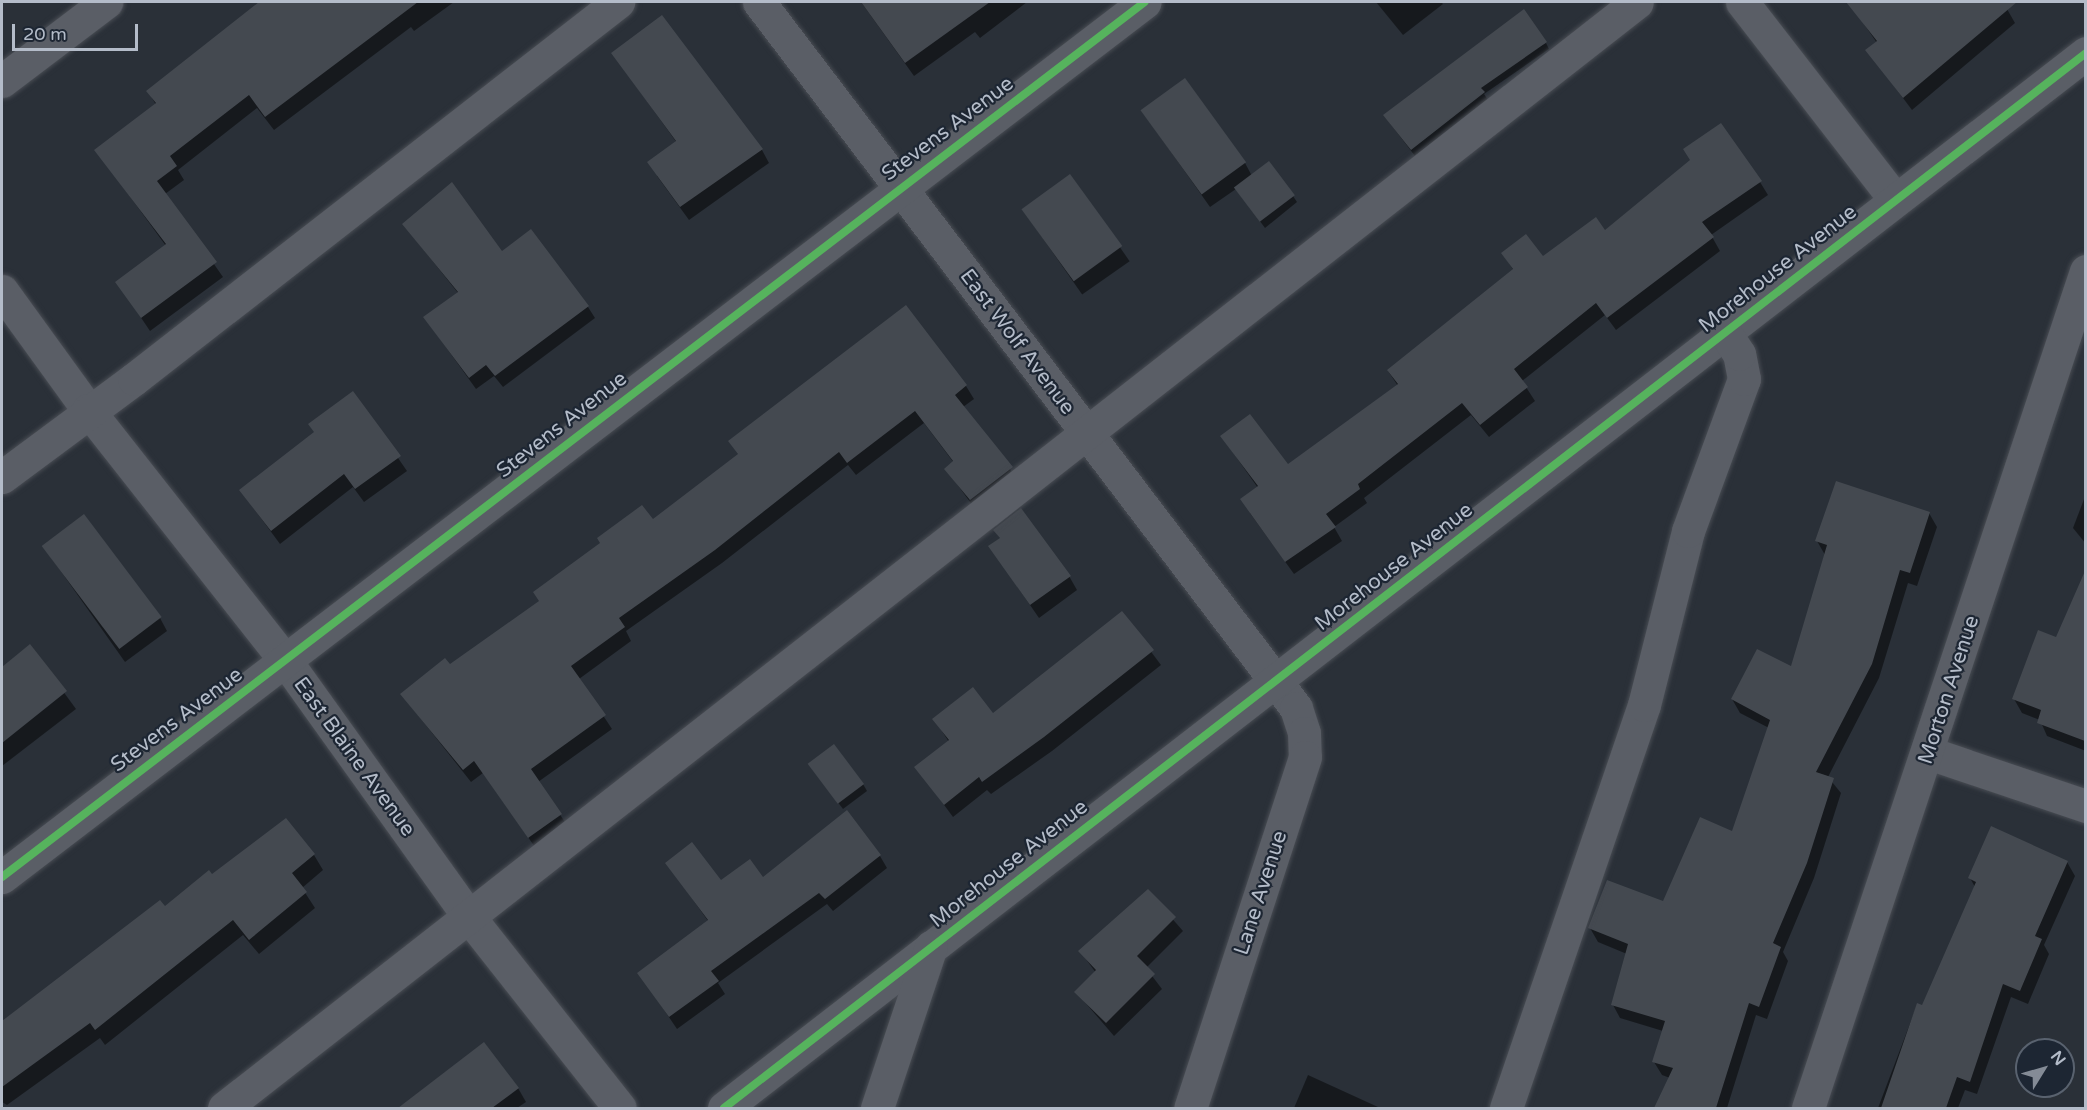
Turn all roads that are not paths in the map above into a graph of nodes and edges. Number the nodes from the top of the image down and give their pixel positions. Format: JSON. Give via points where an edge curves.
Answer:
{"nodes":[{"id":1,"x":106,"y":2,"type":"edge"},
{"id":2,"x":618,"y":2,"type":"edge"},
{"id":3,"x":759,"y":2,"type":"edge"},
{"id":4,"x":1145,"y":2,"type":"edge"},
{"id":5,"x":1637,"y":2,"type":"edge"},
{"id":6,"x":1742,"y":2,"type":"edge"},
{"id":7,"x":2085,"y":53,"type":"edge"},
{"id":8,"x":2,"y":81,"type":"edge"},
{"id":9,"x":899,"y":188,"type":"junction"},
{"id":10,"x":1895,"y":199,"type":"junction"},
{"id":11,"x":2085,"y":271,"type":"edge"},
{"id":12,"x":2,"y":291,"type":"edge"},
{"id":13,"x":1726,"y":334,"type":"junction"},
{"id":14,"x":88,"y":410,"type":"junction"},
{"id":15,"x":1086,"y":433,"type":"junction"},
{"id":16,"x":2,"y":477,"type":"edge"},
{"id":17,"x":285,"y":660,"type":"junction"},
{"id":18,"x":1276,"y":681,"type":"junction"},
{"id":19,"x":1929,"y":753,"type":"junction"},
{"id":20,"x":2085,"y":806,"type":"edge"},
{"id":21,"x":2,"y":877,"type":"edge"},
{"id":22,"x":469,"y":917,"type":"junction"},
{"id":23,"x":931,"y":947,"type":"junction"},
{"id":24,"x":224,"y":1108,"type":"edge"},
{"id":25,"x":620,"y":1108,"type":"edge"},
{"id":26,"x":724,"y":1108,"type":"edge"},
{"id":27,"x":877,"y":1108,"type":"edge"},
{"id":28,"x":1190,"y":1108,"type":"edge"},
{"id":29,"x":1506,"y":1108,"type":"edge"},
{"id":30,"x":1808,"y":1108,"type":"edge"}],
"edges":[{"from":1,"to":8,"type":"street"},
{"from":2,"to":14,"type":"street","via":[[134,379]]},
{"from":3,"to":9,"type":"street","name":"East Wolf Avenue"},
{"from":4,"to":9,"type":"street","name":"Stevens Avenue"},
{"from":5,"to":15,"type":"street"},
{"from":6,"to":10,"type":"street"},
{"from":7,"to":10,"type":"street","name":"Morehouse Avenue"},
{"from":9,"to":15,"type":"street","name":"East Wolf Avenue"},
{"from":9,"to":17,"type":"street","name":"Stevens Avenue"},
{"from":10,"to":13,"type":"street","name":"Morehouse Avenue"},
{"from":11,"to":19,"type":"street","name":"Morton Avenue"},
{"from":12,"to":14,"type":"street","name":"East Blaine Avenue"},
{"from":13,"to":18,"type":"street","name":"Morehouse Avenue"},
{"from":13,"to":29,"type":"street","via":[[1739,354],[1744,380],[1688,531],[1644,705]]},
{"from":14,"to":16,"type":"street"},
{"from":14,"to":17,"type":"street","name":"East Blaine Avenue"},
{"from":15,"to":18,"type":"street","name":"East Wolf Avenue"},
{"from":15,"to":22,"type":"street"},
{"from":17,"to":21,"type":"street","name":"Stevens Avenue"},
{"from":17,"to":22,"type":"street","name":"East Blaine Avenue"},
{"from":18,"to":23,"type":"street","name":"Morehouse Avenue"},
{"from":18,"to":28,"type":"street","name":"Lane Avenue","via":[[1296,708],[1304,733],[1305,757]]},
{"from":19,"to":20,"type":"street"},
{"from":19,"to":30,"type":"street","name":"Morton Avenue"},
{"from":22,"to":24,"type":"street"},
{"from":22,"to":25,"type":"street","name":"East Blaine Avenue"},
{"from":23,"to":26,"type":"street","name":"Morehouse Avenue"},
{"from":23,"to":27,"type":"street"}]}
